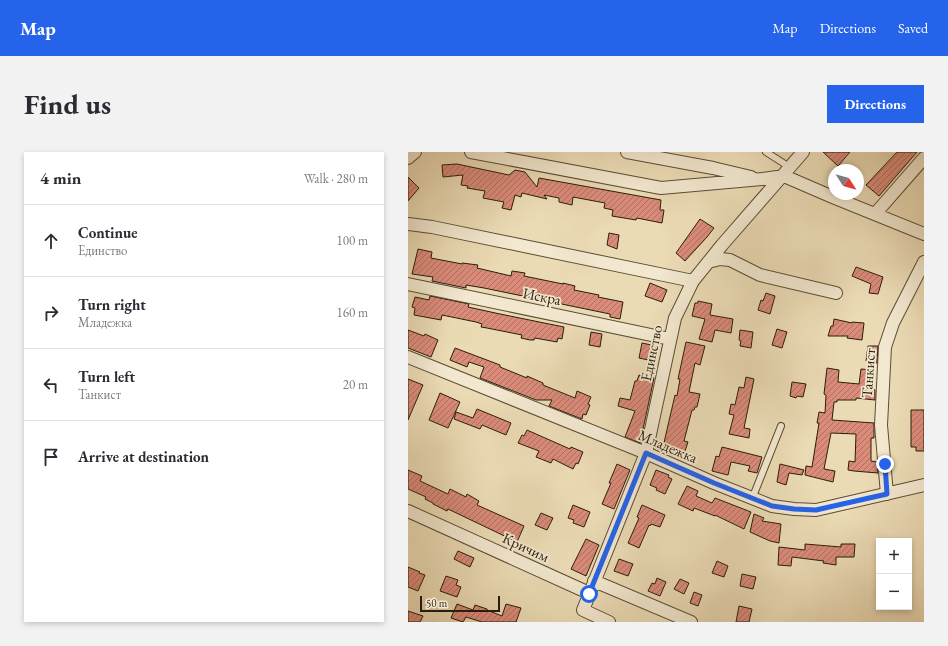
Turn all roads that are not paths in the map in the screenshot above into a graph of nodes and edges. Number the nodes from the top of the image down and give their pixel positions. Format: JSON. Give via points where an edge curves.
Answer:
{"nodes":[{"id":1,"x":415,"y":152,"type":"edge"},
{"id":2,"x":471,"y":152,"type":"edge"},
{"id":3,"x":627,"y":152,"type":"edge"},
{"id":4,"x":766,"y":152,"type":"edge"},
{"id":5,"x":803,"y":152,"type":"edge"},
{"id":6,"x":408,"y":158,"type":"edge"},
{"id":7,"x":924,"y":158,"type":"edge"},
{"id":8,"x":787,"y":172,"type":"junction"},
{"id":9,"x":762,"y":179,"type":"junction"},
{"id":10,"x":875,"y":214,"type":"junction"},
{"id":11,"x":408,"y":224,"type":"edge"},
{"id":12,"x":924,"y":234,"type":"edge"},
{"id":13,"x":722,"y":245,"type":"junction"},
{"id":14,"x":730,"y":260,"type":"junction"},
{"id":15,"x":708,"y":262,"type":"junction"},
{"id":16,"x":924,"y":262,"type":"edge"},
{"id":17,"x":693,"y":281,"type":"junction"},
{"id":18,"x":408,"y":284,"type":"edge"},
{"id":19,"x":836,"y":292,"type":"dead end"},
{"id":20,"x":670,"y":339,"type":"junction"},
{"id":21,"x":408,"y":357,"type":"edge"},
{"id":22,"x":781,"y":426,"type":"dead end"},
{"id":23,"x":646,"y":453,"type":"junction"},
{"id":24,"x":924,"y":485,"type":"edge"},
{"id":25,"x":887,"y":494,"type":"junction"},
{"id":26,"x":752,"y":499,"type":"junction"},
{"id":27,"x":408,"y":511,"type":"edge"},
{"id":28,"x":594,"y":581,"type":"junction"},
{"id":29,"x":589,"y":594,"type":"junction"},
{"id":30,"x":609,"y":622,"type":"edge"},
{"id":31,"x":691,"y":622,"type":"edge"}],
"edges":[{"from":1,"to":6,"type":"street"},
{"from":2,"to":9,"type":"street","via":[[661,188]]},
{"from":3,"to":9,"type":"street"},
{"from":4,"to":8,"type":"lane"},
{"from":5,"to":8,"type":"street","name":"Единство"},
{"from":7,"to":10,"type":"street"},
{"from":8,"to":9,"type":"street"},
{"from":8,"to":10,"type":"street","via":[[835,198]]},
{"from":8,"to":13,"type":"street","name":"Единство"},
{"from":10,"to":12,"type":"street"},
{"from":11,"to":17,"type":"street"},
{"from":13,"to":14,"type":"street"},
{"from":13,"to":15,"type":"street","name":"Единство"},
{"from":14,"to":15,"type":"street"},
{"from":14,"to":19,"type":"street","via":[[760,275]]},
{"from":15,"to":17,"type":"street","name":"Единство"},
{"from":16,"to":25,"type":"street","name":"Танкист","via":[[893,323],[885,347],[881,425]]},
{"from":17,"to":20,"type":"street","name":"Единство","via":[[675,318]]},
{"from":18,"to":20,"type":"street","name":"Искра"},
{"from":20,"to":23,"type":"street","name":"Единство"},
{"from":21,"to":23,"type":"street","name":"Младежка"},
{"from":22,"to":26,"type":"lane"},
{"from":23,"to":26,"type":"street","name":"Младежка"},
{"from":23,"to":28,"type":"street","name":"Единство"},
{"from":24,"to":25,"type":"street","name":"Младежка"},
{"from":25,"to":26,"type":"street","name":"Младежка","via":[[816,510],[772,506]]},
{"from":27,"to":29,"type":"street","name":"Кричим"},
{"from":28,"to":29,"type":"street","name":"Единство"},
{"from":28,"to":31,"type":"street"},
{"from":29,"to":30,"type":"street","via":[[583,610]]}]}
